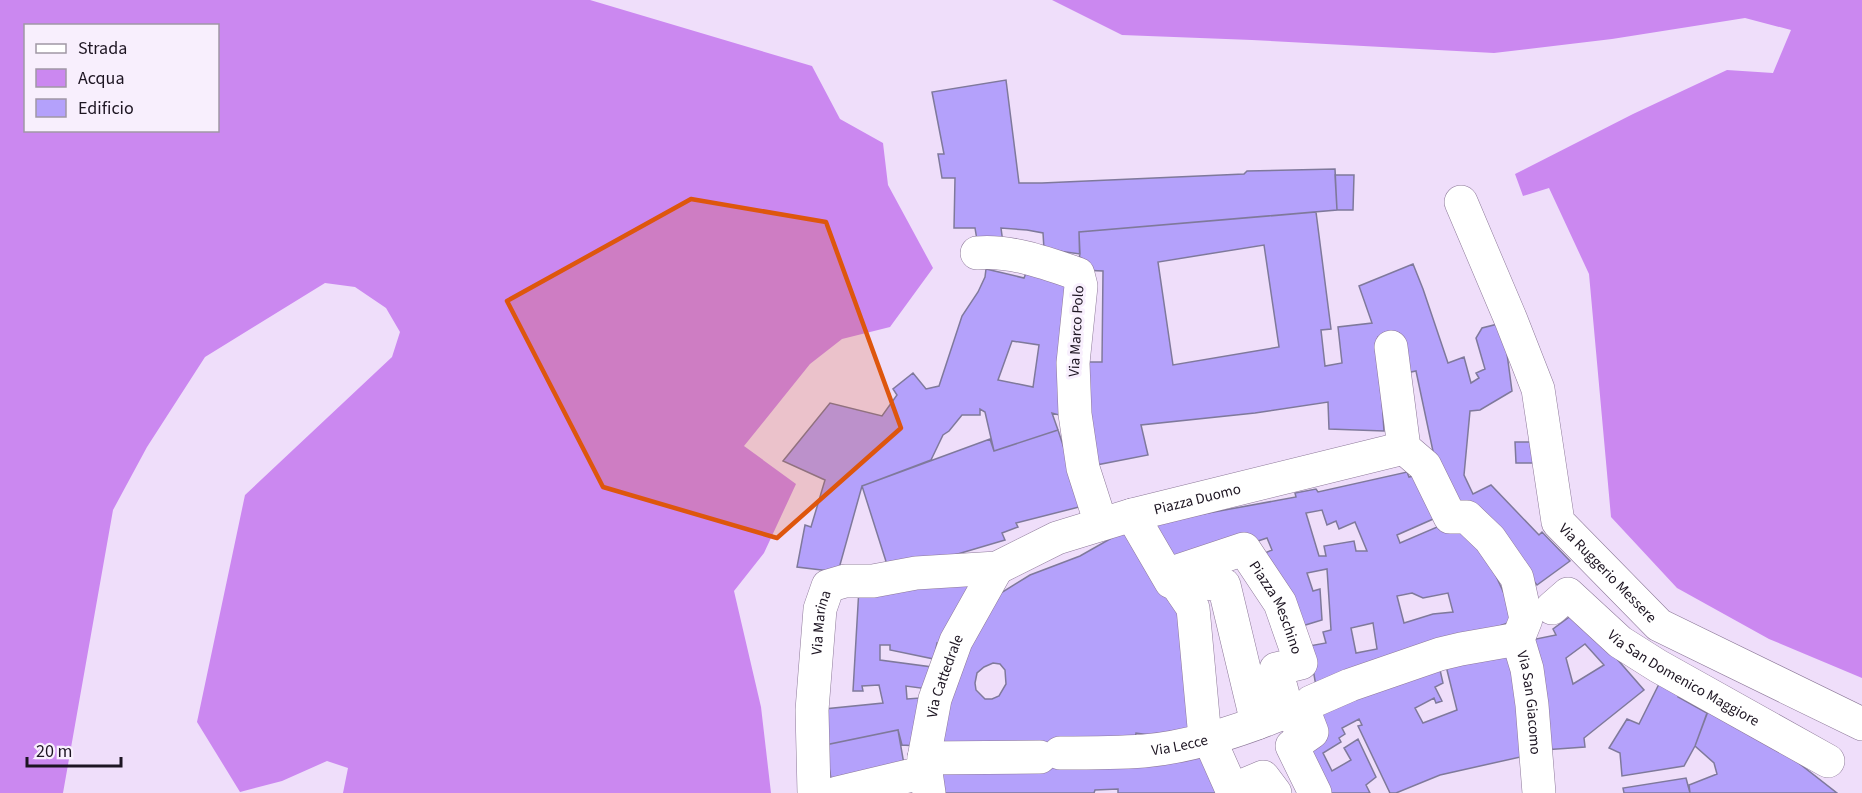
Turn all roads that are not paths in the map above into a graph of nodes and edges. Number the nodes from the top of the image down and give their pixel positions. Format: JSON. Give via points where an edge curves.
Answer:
{"nodes":[{"id":1,"x":1461,"y":202,"type":"dead end"},
{"id":2,"x":977,"y":253,"type":"dead end"},
{"id":3,"x":1391,"y":347,"type":"dead end"},
{"id":4,"x":1404,"y":448,"type":"junction"},
{"id":5,"x":1132,"y":514,"type":"junction"},
{"id":6,"x":1101,"y":524,"type":"junction"},
{"id":7,"x":997,"y":568,"type":"junction"},
{"id":8,"x":1176,"y":580,"type":"junction"},
{"id":9,"x":1552,"y":608,"type":"dead end"},
{"id":10,"x":1518,"y":639,"type":"junction"},
{"id":11,"x":1297,"y":707,"type":"junction"},
{"id":12,"x":1257,"y":723,"type":"junction"},
{"id":13,"x":1862,"y":724,"type":"edge"},
{"id":14,"x":1209,"y":738,"type":"junction"},
{"id":15,"x":1828,"y":760,"type":"dead end"},
{"id":16,"x":926,"y":774,"type":"edge"},
{"id":17,"x":814,"y":793,"type":"edge"},
{"id":18,"x":837,"y":793,"type":"edge"},
{"id":19,"x":1275,"y":793,"type":"edge"},
{"id":20,"x":1315,"y":793,"type":"edge"},
{"id":21,"x":1539,"y":793,"type":"edge"}],
"edges":[{"from":1,"to":13,"type":"street","name":"Via Ruggerio Messere","via":[[1538,389],[1558,522],[1659,625]]},
{"from":2,"to":6,"type":"street","name":"Via Marco Polo","via":[[1032,258],[1078,274],[1081,286],[1073,363],[1076,414],[1083,468]]},
{"from":3,"to":4,"type":"street"},
{"from":4,"to":5,"type":"street","name":"Piazza Duomo"},
{"from":4,"to":10,"type":"street","name":"Via San Giacomo","via":[[1425,466],[1450,517],[1467,517],[1490,539],[1518,578],[1526,619]]},
{"from":5,"to":6,"type":"street","name":"Piazza Duomo"},
{"from":5,"to":8,"type":"street","via":[[1171,582]]},
{"from":6,"to":7,"type":"street","name":"Piazza Duomo","via":[[1057,538]]},
{"from":7,"to":16,"type":"street","name":"Via Cattedrale","via":[[956,641],[935,699]]},
{"from":7,"to":17,"type":"street","name":"Via Marina","via":[[916,573],[828,586],[820,609],[812,710]]},
{"from":8,"to":11,"type":"street","name":"Piazza Meschino","via":[[1175,572],[1244,549],[1280,603],[1301,663],[1276,669]]},
{"from":8,"to":12,"type":"street","via":[[1224,585]]},
{"from":8,"to":14,"type":"street","via":[[1193,608],[1204,727]]},
{"from":9,"to":15,"type":"street","name":"Via San Domenico Maggiore","via":[[1568,594],[1620,642]]},
{"from":10,"to":11,"type":"street","name":"Via Lecce","via":[[1440,654]]},
{"from":10,"to":21,"type":"street","name":"Via San Giacomo","via":[[1532,705]]},
{"from":11,"to":12,"type":"street","name":"Via Lecce"},
{"from":11,"to":20,"type":"street","via":[[1296,722],[1308,719],[1312,732],[1292,746]]},
{"from":12,"to":14,"type":"street","name":"Via Lecce"},
{"from":14,"to":16,"type":"street","name":"Via Lecce","via":[[1145,751],[1050,755]]},
{"from":14,"to":19,"type":"street","via":[[1232,790],[1263,777]]},
{"from":16,"to":18,"type":"street","name":"Via Lecce"}]}
